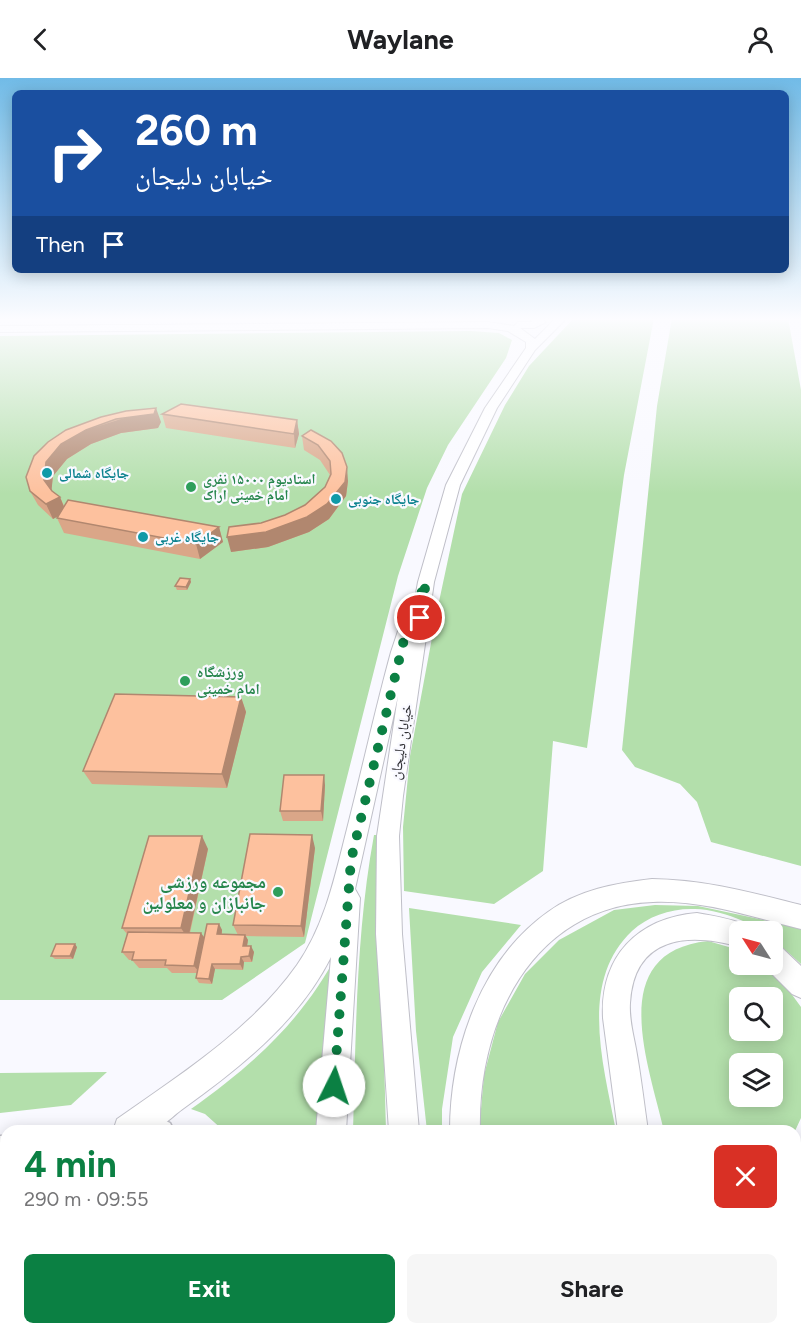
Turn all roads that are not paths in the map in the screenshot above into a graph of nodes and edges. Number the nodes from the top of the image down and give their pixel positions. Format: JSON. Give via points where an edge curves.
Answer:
{"nodes":[{"id":1,"x":512,"y":377,"type":"edge"},
{"id":2,"x":426,"y":582,"type":"junction"},
{"id":3,"x":351,"y":860,"type":"junction"},
{"id":4,"x":801,"y":917,"type":"edge"},
{"id":5,"x":729,"y":930,"type":"edge"},
{"id":6,"x":783,"y":967,"type":"edge"},
{"id":7,"x":801,"y":985,"type":"edge"},
{"id":8,"x":132,"y":1125,"type":"edge"},
{"id":9,"x":331,"y":1125,"type":"edge"},
{"id":10,"x":403,"y":1125,"type":"edge"},
{"id":11,"x":465,"y":1125,"type":"edge"},
{"id":12,"x":632,"y":1125,"type":"edge"}],
"edges":[{"from":1,"to":2,"type":"main road","name":"خیابان دلیجان","via":[[491,408],[453,485]]},
{"from":2,"to":3,"type":"main road","via":[[407,627]]},
{"from":2,"to":10,"type":"main road","name":"خیابان دلیجان","via":[[392,796],[388,846],[392,990]]},
{"from":3,"to":8,"type":"main road","via":[[342,896],[320,951],[285,1002],[227,1058]]},
{"from":3,"to":9,"type":"main road"},
{"from":4,"to":11,"type":"main road","via":[[725,897],[675,890],[603,898],[565,914],[537,933],[496,991],[481,1026],[469,1071]]},
{"from":5,"to":12,"type":"main road","via":[[699,924],[678,926],[654,935],[635,953],[623,976],[617,1001]]},
{"from":6,"to":7,"type":"main road"}]}
